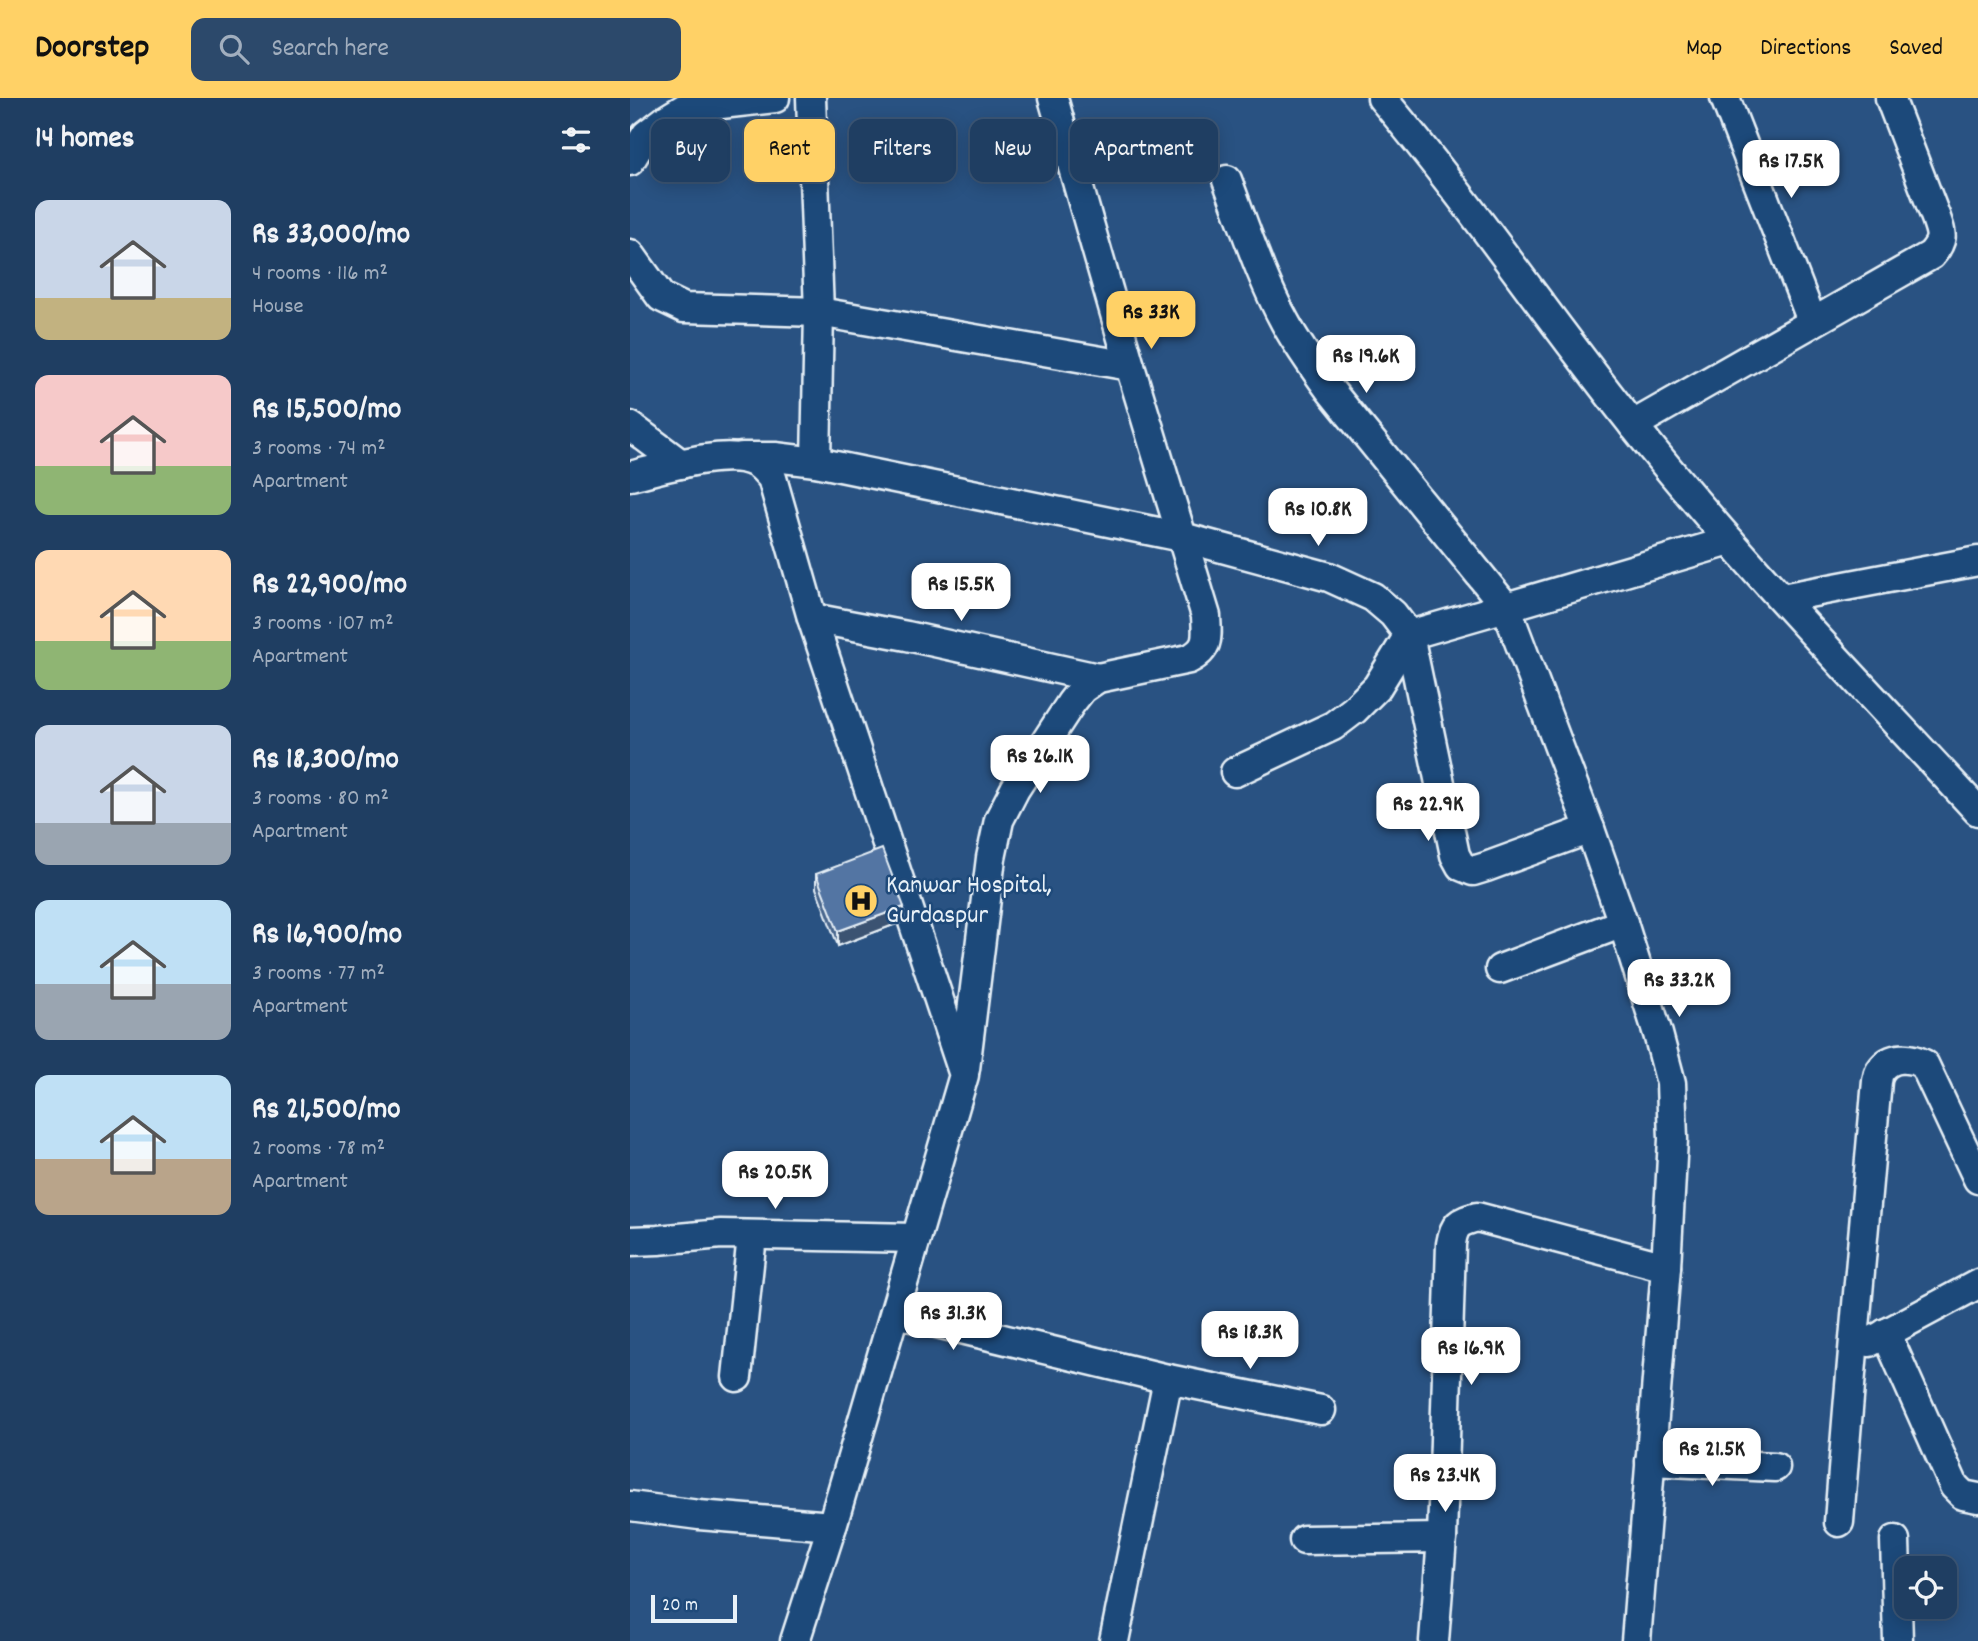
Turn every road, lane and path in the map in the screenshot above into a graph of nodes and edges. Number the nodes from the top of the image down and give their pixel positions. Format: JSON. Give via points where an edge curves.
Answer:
{"nodes":[{"id":1,"x":775,"y":98,"type":"edge"},
{"id":2,"x":811,"y":98,"type":"edge"},
{"id":3,"x":1053,"y":98,"type":"edge"},
{"id":4,"x":1382,"y":98,"type":"edge"},
{"id":5,"x":1724,"y":98,"type":"edge"},
{"id":6,"x":1890,"y":98,"type":"edge"},
{"id":7,"x":630,"y":161,"type":"edge"},
{"id":8,"x":1227,"y":180,"type":"dead end"},
{"id":9,"x":630,"y":254,"type":"edge"},
{"id":10,"x":819,"y":312,"type":"junction"},
{"id":11,"x":1812,"y":321,"type":"junction"},
{"id":12,"x":1130,"y":366,"type":"junction"},
{"id":13,"x":1633,"y":425,"type":"junction"},
{"id":14,"x":630,"y":426,"type":"edge"},
{"id":15,"x":737,"y":457,"type":"junction"},
{"id":16,"x":816,"y":462,"type":"junction"},
{"id":17,"x":681,"y":464,"type":"junction"},
{"id":18,"x":630,"y":476,"type":"edge"},
{"id":19,"x":1182,"y":537,"type":"junction"},
{"id":20,"x":1730,"y":541,"type":"junction"},
{"id":21,"x":1978,"y":561,"type":"edge"},
{"id":22,"x":1782,"y":598,"type":"junction"},
{"id":23,"x":1506,"y":607,"type":"junction"},
{"id":24,"x":812,"y":618,"type":"junction"},
{"id":25,"x":1409,"y":635,"type":"junction"},
{"id":26,"x":1098,"y":678,"type":"junction"},
{"id":27,"x":1235,"y":772,"type":"dead end"},
{"id":28,"x":1978,"y":811,"type":"edge"},
{"id":29,"x":1590,"y":829,"type":"junction"},
{"id":30,"x":1623,"y":923,"type":"junction"},
{"id":31,"x":1500,"y":969,"type":"dead end"},
{"id":32,"x":964,"y":1075,"type":"junction"},
{"id":33,"x":1975,"y":1167,"type":"edge"},
{"id":34,"x":751,"y":1236,"type":"junction"},
{"id":35,"x":916,"y":1238,"type":"junction"},
{"id":36,"x":630,"y":1241,"type":"edge"},
{"id":37,"x":1666,"y":1267,"type":"junction"},
{"id":38,"x":1978,"y":1284,"type":"edge"},
{"id":39,"x":895,"y":1313,"type":"junction"},
{"id":40,"x":1886,"y":1333,"type":"junction"},
{"id":41,"x":1852,"y":1352,"type":"junction"},
{"id":42,"x":737,"y":1377,"type":"dead end"},
{"id":43,"x":1168,"y":1379,"type":"junction"},
{"id":44,"x":1321,"y":1410,"type":"dead end"},
{"id":45,"x":1650,"y":1461,"type":"junction"},
{"id":46,"x":1775,"y":1467,"type":"dead end"},
{"id":47,"x":1978,"y":1498,"type":"edge"},
{"id":48,"x":630,"y":1506,"type":"edge"},
{"id":49,"x":1839,"y":1521,"type":"dead end"},
{"id":50,"x":832,"y":1525,"type":"junction"},
{"id":51,"x":1442,"y":1538,"type":"junction"},
{"id":52,"x":1304,"y":1540,"type":"dead end"},
{"id":53,"x":1895,"y":1540,"type":"dead end"},
{"id":54,"x":795,"y":1641,"type":"edge"},
{"id":55,"x":1114,"y":1641,"type":"edge"},
{"id":56,"x":1434,"y":1641,"type":"edge"},
{"id":57,"x":1636,"y":1641,"type":"edge"},
{"id":58,"x":1898,"y":1641,"type":"edge"}],
"edges":[{"from":1,"to":7,"type":"street","via":[[685,108],[646,135]]},
{"from":2,"to":10,"type":"street"},
{"from":3,"to":12,"type":"street"},
{"from":4,"to":13,"type":"street"},
{"from":5,"to":11,"type":"street"},
{"from":6,"to":11,"type":"street","via":[[1936,218],[1940,245],[1931,255]]},
{"from":8,"to":23,"type":"street","via":[[1267,284],[1304,354]]},
{"from":9,"to":10,"type":"street","via":[[661,297],[684,308]]},
{"from":10,"to":12,"type":"street"},
{"from":10,"to":16,"type":"street"},
{"from":11,"to":13,"type":"street"},
{"from":12,"to":19,"type":"street"},
{"from":13,"to":20,"type":"street"},
{"from":14,"to":17,"type":"street"},
{"from":15,"to":16,"type":"street"},
{"from":15,"to":17,"type":"street"},
{"from":15,"to":24,"type":"street","via":[[756,463],[772,478]]},
{"from":16,"to":19,"type":"street"},
{"from":17,"to":18,"type":"street"},
{"from":19,"to":25,"type":"street","via":[[1329,577],[1373,597]]},
{"from":19,"to":26,"type":"street","via":[[1206,616],[1207,640],[1200,653]]},
{"from":20,"to":22,"type":"street"},
{"from":20,"to":23,"type":"street"},
{"from":21,"to":22,"type":"street"},
{"from":22,"to":28,"type":"street"},
{"from":23,"to":25,"type":"street"},
{"from":23,"to":29,"type":"street"},
{"from":24,"to":26,"type":"street"},
{"from":24,"to":32,"type":"street"},
{"from":25,"to":27,"type":"street","via":[[1377,687],[1354,710],[1333,726]]},
{"from":25,"to":29,"type":"street","via":[[1461,866],[1473,870],[1486,867]]},
{"from":26,"to":32,"type":"street","via":[[1071,702],[999,820]]},
{"from":29,"to":30,"type":"street"},
{"from":30,"to":31,"type":"street"},
{"from":30,"to":37,"type":"street","via":[[1671,1083],[1673,1139]]},
{"from":32,"to":35,"type":"street"},
{"from":33,"to":41,"type":"street","via":[[1924,1064],[1901,1058],[1888,1063],[1877,1081]]},
{"from":34,"to":35,"type":"street"},
{"from":34,"to":36,"type":"street"},
{"from":34,"to":42,"type":"street"},
{"from":35,"to":39,"type":"street"},
{"from":37,"to":45,"type":"street"},
{"from":37,"to":51,"type":"street","via":[[1477,1217],[1453,1230]]},
{"from":38,"to":40,"type":"street"},
{"from":39,"to":43,"type":"street"},
{"from":39,"to":50,"type":"street"},
{"from":40,"to":41,"type":"street"},
{"from":40,"to":47,"type":"street","via":[[1954,1486],[1963,1495]]},
{"from":41,"to":49,"type":"street"},
{"from":43,"to":44,"type":"street"},
{"from":43,"to":55,"type":"street"},
{"from":45,"to":46,"type":"street"},
{"from":45,"to":57,"type":"street"},
{"from":48,"to":50,"type":"street"},
{"from":50,"to":54,"type":"street"},
{"from":51,"to":52,"type":"street"},
{"from":51,"to":56,"type":"street"},
{"from":53,"to":58,"type":"street"}]}
